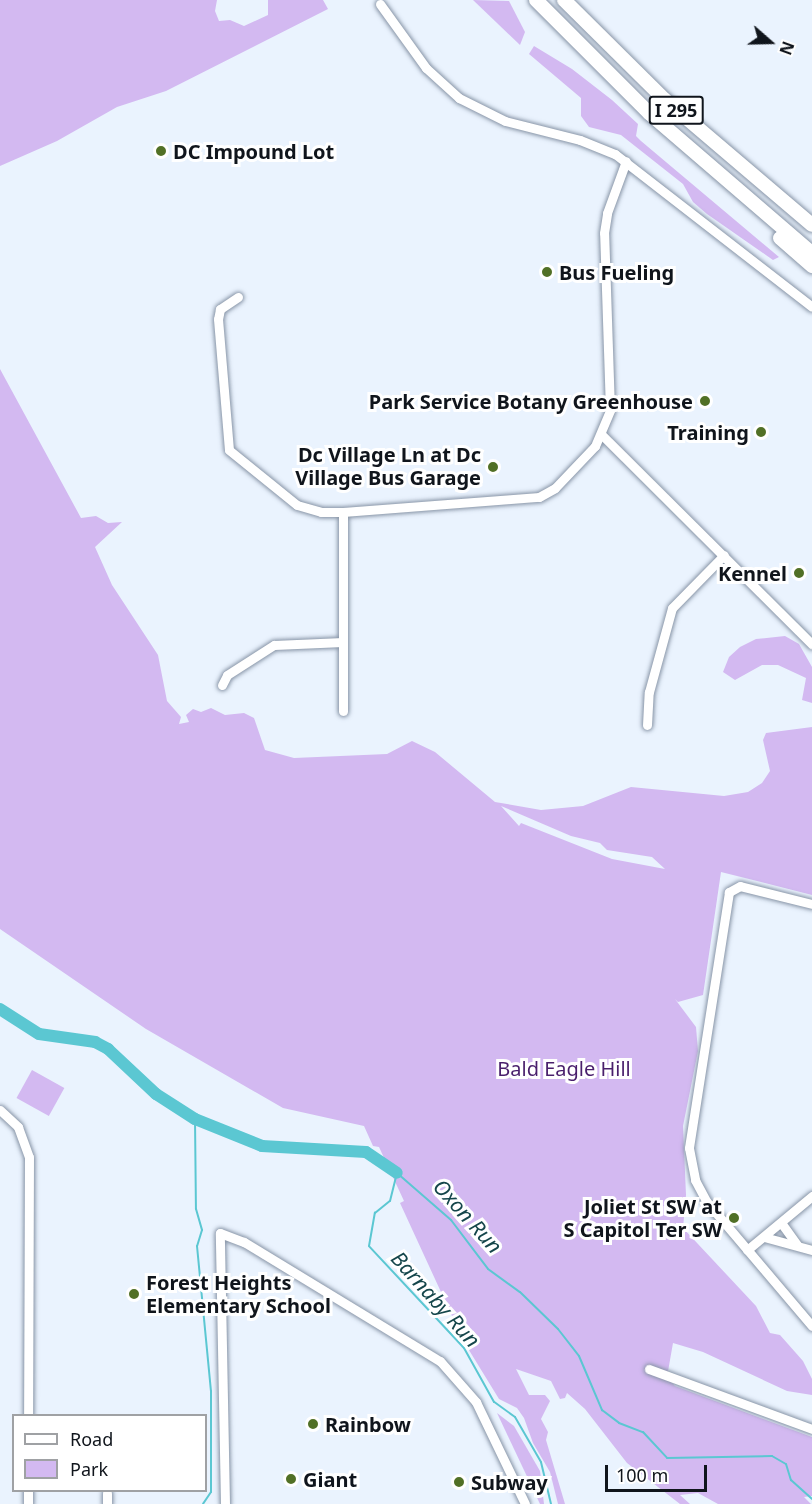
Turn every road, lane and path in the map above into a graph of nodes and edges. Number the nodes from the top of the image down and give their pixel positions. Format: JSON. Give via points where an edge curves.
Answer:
{"nodes":[{"id":1,"x":536,"y":0,"type":"edge"},
{"id":2,"x":564,"y":0,"type":"edge"},
{"id":3,"x":380,"y":4,"type":"dead end"},
{"id":4,"x":694,"y":155,"type":"junction"},
{"id":5,"x":626,"y":161,"type":"junction"},
{"id":6,"x":812,"y":224,"type":"edge"},
{"id":7,"x":812,"y":253,"type":"edge"},
{"id":8,"x":812,"y":266,"type":"edge"},
{"id":9,"x":238,"y":297,"type":"dead end"},
{"id":10,"x":812,"y":307,"type":"edge"},
{"id":11,"x":601,"y":434,"type":"junction"},
{"id":12,"x":343,"y":512,"type":"junction"},
{"id":13,"x":724,"y":555,"type":"junction"},
{"id":14,"x":343,"y":642,"type":"junction"},
{"id":15,"x":812,"y":644,"type":"edge"},
{"id":16,"x":222,"y":686,"type":"dead end"},
{"id":17,"x":343,"y":711,"type":"dead end"},
{"id":18,"x":647,"y":724,"type":"dead end"},
{"id":19,"x":812,"y":904,"type":"edge"},
{"id":20,"x":0,"y":1110,"type":"edge"},
{"id":21,"x":812,"y":1196,"type":"edge"},
{"id":22,"x":782,"y":1224,"type":"junction"},
{"id":23,"x":764,"y":1237,"type":"junction"},
{"id":24,"x":797,"y":1245,"type":"junction"},
{"id":25,"x":747,"y":1250,"type":"junction"},
{"id":26,"x":812,"y":1250,"type":"edge"},
{"id":27,"x":812,"y":1326,"type":"edge"},
{"id":28,"x":649,"y":1369,"type":"dead end"},
{"id":29,"x":28,"y":1414,"type":"edge"},
{"id":30,"x":812,"y":1429,"type":"edge"},
{"id":31,"x":107,"y":1494,"type":"dead end"},
{"id":32,"x":107,"y":1504,"type":"edge"},
{"id":33,"x":225,"y":1504,"type":"edge"},
{"id":34,"x":525,"y":1504,"type":"edge"}],
"edges":[{"from":1,"to":4,"type":"highway","number":"I 295"},
{"from":2,"to":6,"type":"highway","number":"I 295","via":[[664,99]]},
{"from":3,"to":5,"type":"street","via":[[426,68],[465,102],[505,121],[591,143]]},
{"from":4,"to":7,"type":"highway","number":"I 295"},
{"from":4,"to":8,"type":"highway","via":[[729,195]]},
{"from":5,"to":10,"type":"street"},
{"from":5,"to":11,"type":"street","via":[[606,213],[604,233],[612,398]]},
{"from":9,"to":12,"type":"street","via":[[220,309],[218,319],[229,450],[297,505],[321,512]]},
{"from":11,"to":12,"type":"street","via":[[595,446],[555,488],[539,497]]},
{"from":11,"to":13,"type":"street"},
{"from":12,"to":14,"type":"street"},
{"from":13,"to":15,"type":"street"},
{"from":13,"to":18,"type":"street","via":[[672,608],[649,692]]},
{"from":14,"to":16,"type":"street","via":[[274,645],[227,675]]},
{"from":14,"to":17,"type":"street"},
{"from":19,"to":25,"type":"street","via":[[740,886],[732,887],[728,895],[689,1148],[702,1195]]},
{"from":20,"to":29,"type":"street","via":[[18,1127],[28,1156]]},
{"from":21,"to":22,"type":"street"},
{"from":22,"to":23,"type":"street"},
{"from":22,"to":24,"type":"street"},
{"from":23,"to":24,"type":"street"},
{"from":23,"to":25,"type":"street"},
{"from":24,"to":26,"type":"street"},
{"from":25,"to":27,"type":"street"},
{"from":28,"to":30,"type":"street"},
{"from":31,"to":32,"type":"street"},
{"from":33,"to":34,"type":"street","via":[[220,1233],[244,1242],[440,1361],[476,1402]]}]}
